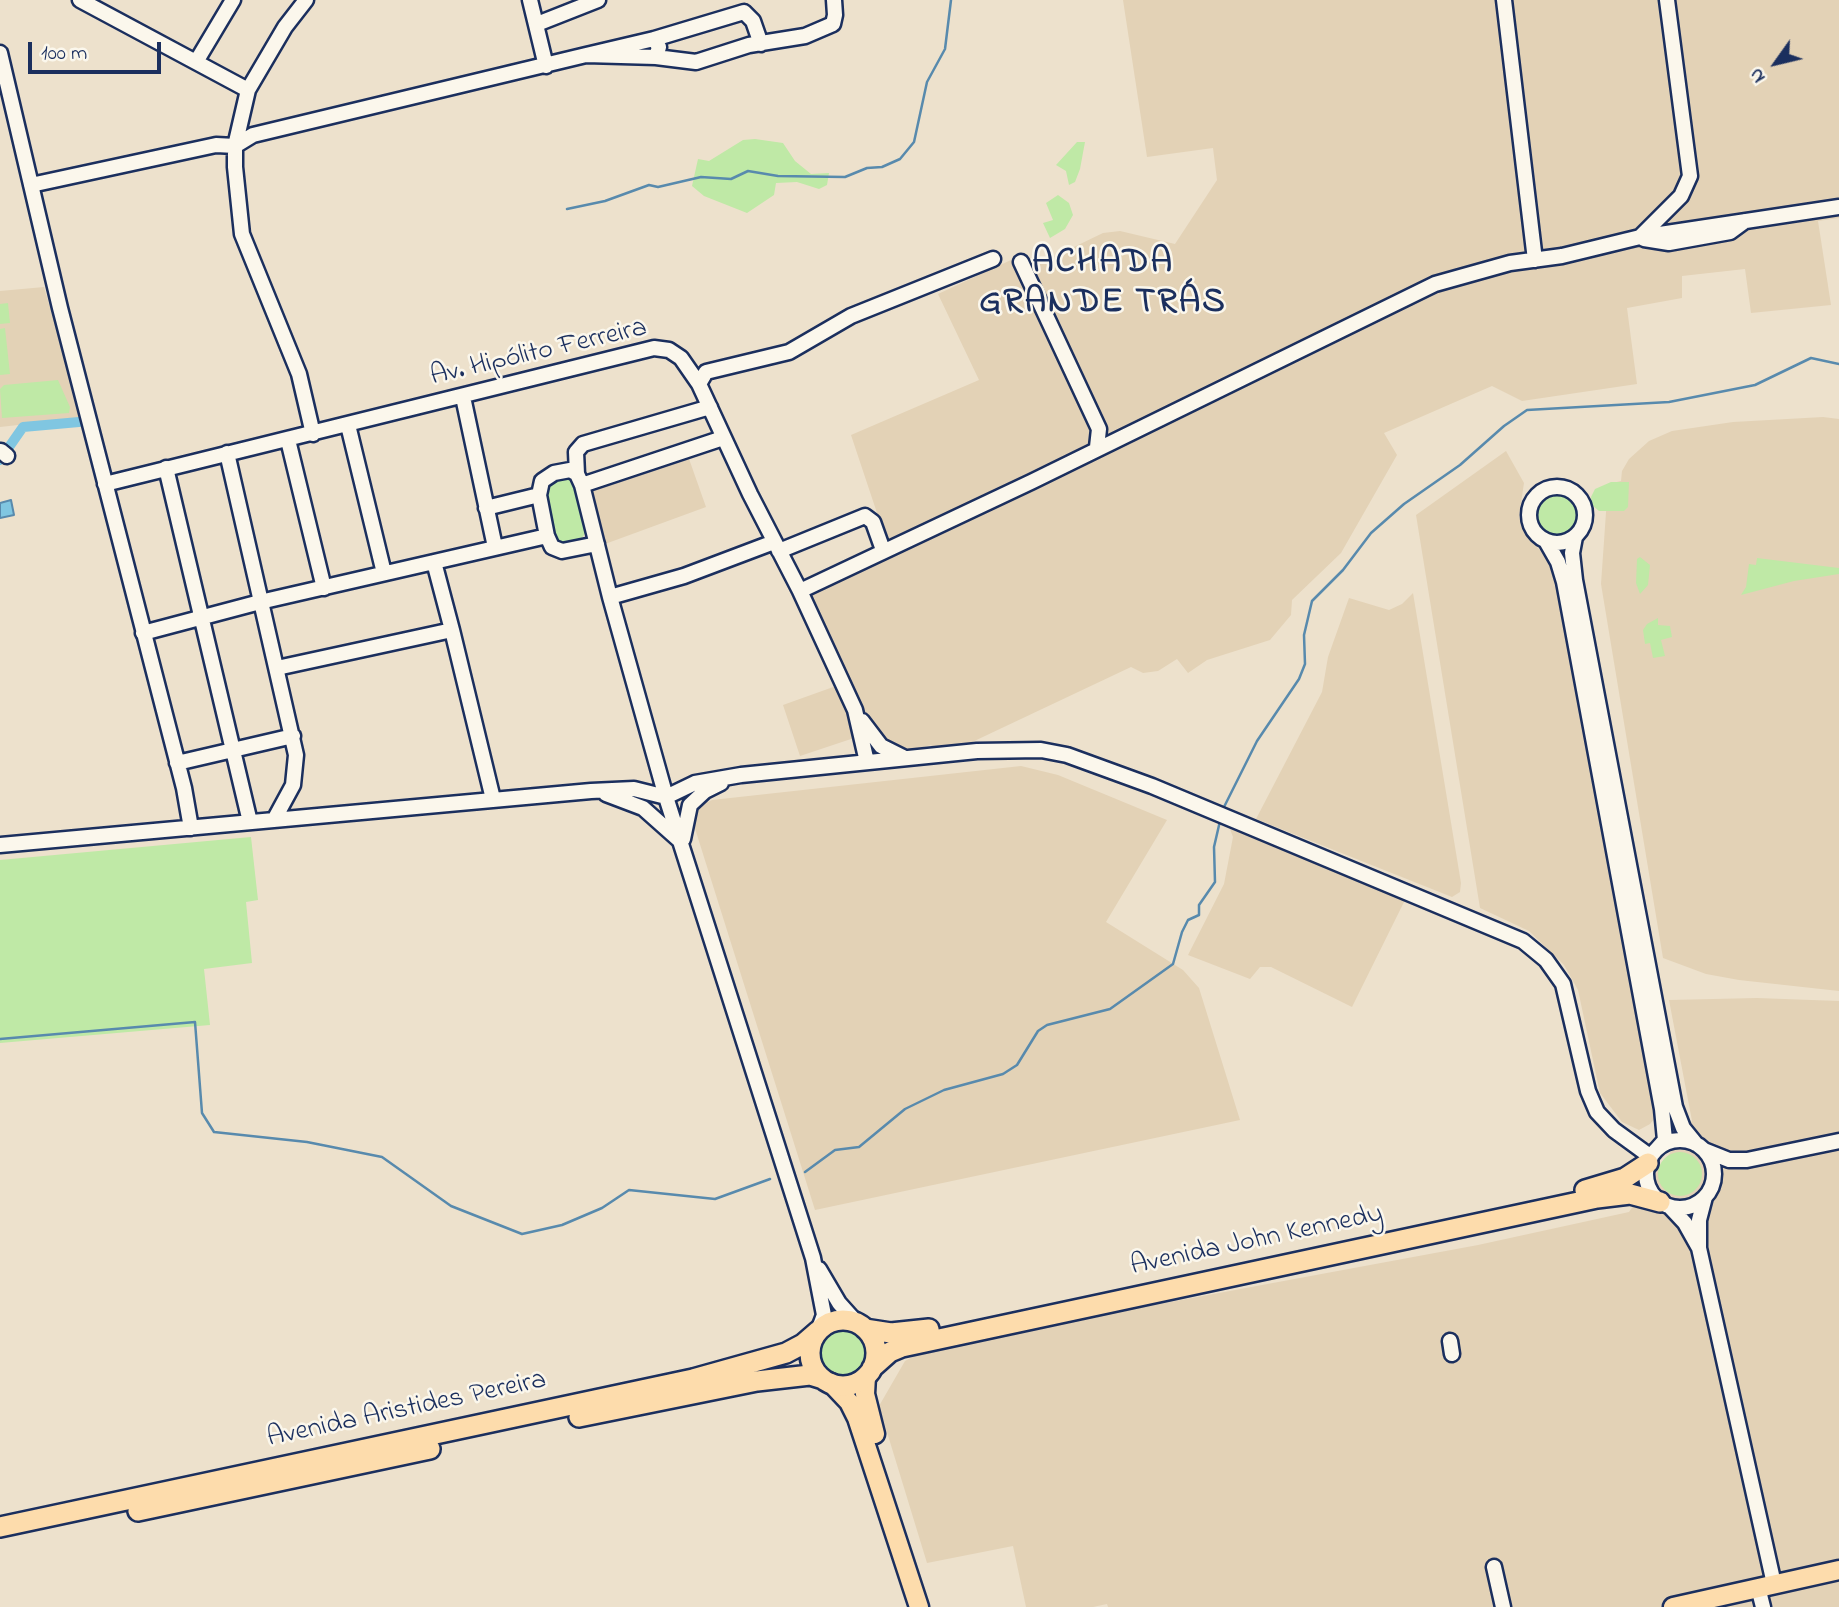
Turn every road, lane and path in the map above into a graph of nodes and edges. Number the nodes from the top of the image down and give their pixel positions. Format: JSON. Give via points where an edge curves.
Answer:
{"nodes":[{"id":1,"x":80,"y":0,"type":"edge"},
{"id":2,"x":233,"y":0,"type":"edge"},
{"id":3,"x":306,"y":0,"type":"edge"},
{"id":4,"x":530,"y":0,"type":"edge"},
{"id":5,"x":598,"y":0,"type":"edge"},
{"id":6,"x":834,"y":0,"type":"edge"},
{"id":7,"x":1503,"y":0,"type":"edge"},
{"id":8,"x":1667,"y":0,"type":"edge"},
{"id":9,"x":537,"y":24,"type":"junction"},
{"id":10,"x":654,"y":39,"type":"junction"},
{"id":11,"x":761,"y":44,"type":"junction"},
{"id":12,"x":0,"y":53,"type":"edge"},
{"id":13,"x":586,"y":55,"type":"junction"},
{"id":14,"x":656,"y":57,"type":"junction"},
{"id":15,"x":196,"y":62,"type":"junction"},
{"id":16,"x":546,"y":66,"type":"junction"},
{"id":17,"x":248,"y":90,"type":"junction"},
{"id":18,"x":234,"y":146,"type":"junction"},
{"id":19,"x":31,"y":185,"type":"junction"},
{"id":20,"x":1839,"y":207,"type":"edge"},
{"id":21,"x":1640,"y":237,"type":"junction"},
{"id":22,"x":993,"y":259,"type":"dead end"},
{"id":23,"x":1535,"y":260,"type":"junction"},
{"id":24,"x":1021,"y":262,"type":"dead end"},
{"id":25,"x":699,"y":384,"type":"junction"},
{"id":26,"x":463,"y":397,"type":"junction"},
{"id":27,"x":710,"y":407,"type":"junction"},
{"id":28,"x":348,"y":425,"type":"junction"},
{"id":29,"x":313,"y":434,"type":"junction"},
{"id":30,"x":723,"y":438,"type":"junction"},
{"id":31,"x":288,"y":440,"type":"junction"},
{"id":32,"x":1097,"y":447,"type":"junction"},
{"id":33,"x":227,"y":453,"type":"junction"},
{"id":34,"x":166,"y":468,"type":"junction"},
{"id":35,"x":580,"y":479,"type":"junction"},
{"id":36,"x":105,"y":484,"type":"junction"},
{"id":37,"x":538,"y":495,"type":"junction"},
{"id":38,"x":486,"y":508,"type":"junction"},
{"id":39,"x":547,"y":536,"type":"junction"},
{"id":40,"x":1575,"y":537,"type":"junction"},
{"id":41,"x":1546,"y":541,"type":"junction"},
{"id":42,"x":597,"y":544,"type":"junction"},
{"id":43,"x":777,"y":546,"type":"junction"},
{"id":44,"x":495,"y":547,"type":"junction"},
{"id":45,"x":883,"y":550,"type":"junction"},
{"id":46,"x":434,"y":562,"type":"junction"},
{"id":47,"x":384,"y":573,"type":"junction"},
{"id":48,"x":324,"y":588,"type":"junction"},
{"id":49,"x":800,"y":591,"type":"junction"},
{"id":50,"x":610,"y":597,"type":"junction"},
{"id":51,"x":260,"y":602,"type":"junction"},
{"id":52,"x":204,"y":618,"type":"junction"},
{"id":53,"x":453,"y":630,"type":"junction"},
{"id":54,"x":144,"y":633,"type":"junction"},
{"id":55,"x":277,"y":668,"type":"junction"},
{"id":56,"x":855,"y":710,"type":"junction"},
{"id":57,"x":293,"y":736,"type":"junction"},
{"id":58,"x":234,"y":750,"type":"junction"},
{"id":59,"x":911,"y":758,"type":"junction"},
{"id":60,"x":867,"y":762,"type":"junction"},
{"id":61,"x":177,"y":764,"type":"junction"},
{"id":62,"x":741,"y":775,"type":"junction"},
{"id":63,"x":591,"y":791,"type":"junction"},
{"id":64,"x":666,"y":797,"type":"junction"},
{"id":65,"x":493,"y":799,"type":"junction"},
{"id":66,"x":274,"y":820,"type":"junction"},
{"id":67,"x":250,"y":822,"type":"junction"},
{"id":68,"x":191,"y":828,"type":"junction"},
{"id":69,"x":682,"y":844,"type":"junction"},
{"id":70,"x":0,"y":845,"type":"edge"},
{"id":71,"x":1839,"y":1141,"type":"edge"},
{"id":72,"x":1699,"y":1147,"type":"junction"},
{"id":73,"x":1652,"y":1156,"type":"junction"},
{"id":74,"x":1737,"y":1161,"type":"junction"},
{"id":75,"x":1713,"y":1182,"type":"junction"},
{"id":76,"x":1705,"y":1197,"type":"junction"},
{"id":77,"x":1665,"y":1205,"type":"junction"},
{"id":78,"x":1699,"y":1248,"type":"junction"},
{"id":79,"x":813,"y":1258,"type":"junction"},
{"id":80,"x":861,"y":1326,"type":"junction"},
{"id":81,"x":818,"y":1331,"type":"junction"},
{"id":82,"x":869,"y":1372,"type":"junction"},
{"id":83,"x":827,"y":1381,"type":"junction"},
{"id":84,"x":0,"y":1527,"type":"edge"},
{"id":85,"x":0,"y":1541,"type":"edge"},
{"id":86,"x":1494,"y":1567,"type":"dead end"},
{"id":87,"x":1839,"y":1570,"type":"edge"},
{"id":88,"x":1766,"y":1586,"type":"junction"},
{"id":89,"x":919,"y":1607,"type":"edge"},
{"id":90,"x":931,"y":1607,"type":"edge"},
{"id":91,"x":1503,"y":1607,"type":"edge"},
{"id":92,"x":1673,"y":1607,"type":"edge"},
{"id":93,"x":1763,"y":1607,"type":"edge"}],
"edges":[{"from":1,"to":15,"type":"street"},
{"from":2,"to":15,"type":"street"},
{"from":3,"to":17,"type":"street"},
{"from":4,"to":9,"type":"street"},
{"from":5,"to":9,"type":"street"},
{"from":6,"to":11,"type":"street","via":[[835,20],[828,27]]},
{"from":7,"to":23,"type":"street"},
{"from":8,"to":21,"type":"street","via":[[1690,176],[1681,196]]},
{"from":9,"to":16,"type":"street"},
{"from":10,"to":11,"type":"street","via":[[744,12]]},
{"from":10,"to":13,"type":"street"},
{"from":10,"to":14,"type":"street","via":[[659,47]]},
{"from":11,"to":14,"type":"street","via":[[696,62]]},
{"from":12,"to":19,"type":"street"},
{"from":13,"to":14,"type":"street"},
{"from":13,"to":16,"type":"street"},
{"from":15,"to":17,"type":"street"},
{"from":16,"to":18,"type":"street","via":[[253,135]]},
{"from":17,"to":18,"type":"street"},
{"from":18,"to":19,"type":"street","via":[[216,145]]},
{"from":18,"to":29,"type":"street","via":[[240,221],[257,276],[299,374]]},
{"from":19,"to":36,"type":"street"},
{"from":20,"to":21,"type":"street"},
{"from":21,"to":23,"type":"street"},
{"from":22,"to":25,"type":"street","via":[[851,316],[789,352],[706,372]]},
{"from":23,"to":32,"type":"street","via":[[1435,284]]},
{"from":24,"to":32,"type":"street","via":[[1099,429]]},
{"from":25,"to":26,"type":"street","name":"Av. Hipólito Ferreira","via":[[681,358],[662,348]]},
{"from":25,"to":27,"type":"street","name":"Av. Hipólito Ferreira"},
{"from":26,"to":28,"type":"street","name":"Av. Hipólito Ferreira"},
{"from":26,"to":38,"type":"street"},
{"from":27,"to":30,"type":"street","name":"Av. Hipólito Ferreira"},
{"from":27,"to":35,"type":"street","via":[[583,444],[575,455]]},
{"from":28,"to":29,"type":"street","name":"Av. Hipólito Ferreira"},
{"from":28,"to":47,"type":"street"},
{"from":29,"to":31,"type":"street","name":"Av. Hipólito Ferreira"},
{"from":30,"to":35,"type":"street"},
{"from":30,"to":43,"type":"street","name":"Av. Hipólito Ferreira"},
{"from":31,"to":33,"type":"street","name":"Av. Hipólito Ferreira"},
{"from":31,"to":48,"type":"street"},
{"from":32,"to":45,"type":"street"},
{"from":33,"to":34,"type":"street","name":"Av. Hipólito Ferreira"},
{"from":33,"to":51,"type":"street"},
{"from":34,"to":36,"type":"street","name":"Av. Hipólito Ferreira"},
{"from":34,"to":52,"type":"street"},
{"from":35,"to":37,"type":"street","via":[[570,470],[549,475]]},
{"from":35,"to":42,"type":"street"},
{"from":36,"to":54,"type":"street"},
{"from":37,"to":38,"type":"street"},
{"from":37,"to":39,"type":"street"},
{"from":38,"to":44,"type":"street"},
{"from":39,"to":42,"type":"street","via":[[552,547],[562,551]]},
{"from":39,"to":44,"type":"street"},
{"from":40,"to":41,"type":"street","via":[[1562,543]]},
{"from":40,"to":41,"type":"street","via":[[1585,518],[1582,502],[1569,490],[1552,488],[1536,497],[1530,512],[1533,529]]},
{"from":40,"to":72,"type":"street","via":[[1575,580],[1675,1107],[1683,1128]]},
{"from":41,"to":73,"type":"street","via":[[1564,582],[1665,1125],[1665,1140]]},
{"from":42,"to":50,"type":"street"},
{"from":43,"to":45,"type":"street","via":[[865,516],[873,522]]},
{"from":43,"to":49,"type":"street","name":"Av. Hipólito Ferreira"},
{"from":43,"to":50,"type":"street"},
{"from":44,"to":46,"type":"street"},
{"from":45,"to":49,"type":"street"},
{"from":46,"to":47,"type":"street"},
{"from":46,"to":53,"type":"street"},
{"from":47,"to":48,"type":"street"},
{"from":48,"to":51,"type":"street"},
{"from":49,"to":56,"type":"street","name":"Av. Hipólito Ferreira"},
{"from":50,"to":64,"type":"street"},
{"from":51,"to":52,"type":"street"},
{"from":51,"to":55,"type":"street"},
{"from":52,"to":54,"type":"street"},
{"from":52,"to":58,"type":"street"},
{"from":53,"to":55,"type":"street"},
{"from":53,"to":65,"type":"street"},
{"from":54,"to":61,"type":"street"},
{"from":55,"to":57,"type":"street"},
{"from":56,"to":59,"type":"street","via":[[881,746]]},
{"from":56,"to":60,"type":"street"},
{"from":57,"to":58,"type":"street"},
{"from":57,"to":66,"type":"street","via":[[297,764],[293,785]]},
{"from":58,"to":61,"type":"street"},
{"from":58,"to":67,"type":"street"},
{"from":59,"to":60,"type":"street"},
{"from":59,"to":73,"type":"street","via":[[999,750],[1054,752],[1109,769],[1510,934],[1536,950],[1555,971],[1568,997],[1588,1091],[1597,1112]]},
{"from":60,"to":62,"type":"street"},
{"from":61,"to":68,"type":"street"},
{"from":62,"to":64,"type":"street","via":[[695,783]]},
{"from":62,"to":69,"type":"street","via":[[697,797],[685,817]]},
{"from":63,"to":64,"type":"street","via":[[634,789]]},
{"from":63,"to":65,"type":"street"},
{"from":63,"to":69,"type":"street","via":[[643,808]]},
{"from":64,"to":69,"type":"street"},
{"from":65,"to":66,"type":"street"},
{"from":66,"to":67,"type":"street"},
{"from":67,"to":68,"type":"street"},
{"from":68,"to":70,"type":"street"},
{"from":69,"to":79,"type":"street"},
{"from":71,"to":74,"type":"street"},
{"from":72,"to":73,"type":"street","via":[[1675,1141]]},
{"from":72,"to":74,"type":"street"},
{"from":72,"to":75,"type":"street","via":[[1712,1164]]},
{"from":73,"to":77,"type":"street","via":[[1647,1184]]},
{"from":73,"to":80,"type":"highway","name":"Avenida John Kennedy","via":[[1625,1178],[1596,1187],[915,1332],[882,1332]]},
{"from":74,"to":75,"type":"street"},
{"from":75,"to":76,"type":"street"},
{"from":76,"to":77,"type":"street","via":[[1689,1207]]},
{"from":76,"to":78,"type":"street"},
{"from":77,"to":78,"type":"street","via":[[1685,1223]]},
{"from":77,"to":82,"type":"highway","name":"Avenida John Kennedy","via":[[1630,1194],[1597,1198],[902,1347]]},
{"from":78,"to":88,"type":"street"},
{"from":79,"to":80,"type":"street","via":[[839,1303]]},
{"from":79,"to":81,"type":"street","via":[[824,1315]]},
{"from":80,"to":81,"type":"highway","via":[[837,1320]]},
{"from":80,"to":82,"type":"highway","via":[[876,1348]]},
{"from":81,"to":83,"type":"highway","via":[[811,1361]]},
{"from":81,"to":84,"type":"highway","name":"Avenida Aristides Pereira","via":[[786,1353],[693,1379]]},
{"from":82,"to":83,"type":"highway","via":[[849,1385]]},
{"from":82,"to":90,"type":"main road","via":[[868,1414]]},
{"from":83,"to":85,"type":"highway","name":"Avenida Aristides Pereira","via":[[794,1376],[698,1392]]},
{"from":83,"to":89,"type":"main road","via":[[849,1402],[857,1418]]},
{"from":86,"to":91,"type":"street"},
{"from":87,"to":88,"type":"main road"},
{"from":88,"to":92,"type":"main road"},
{"from":88,"to":93,"type":"street"}]}
